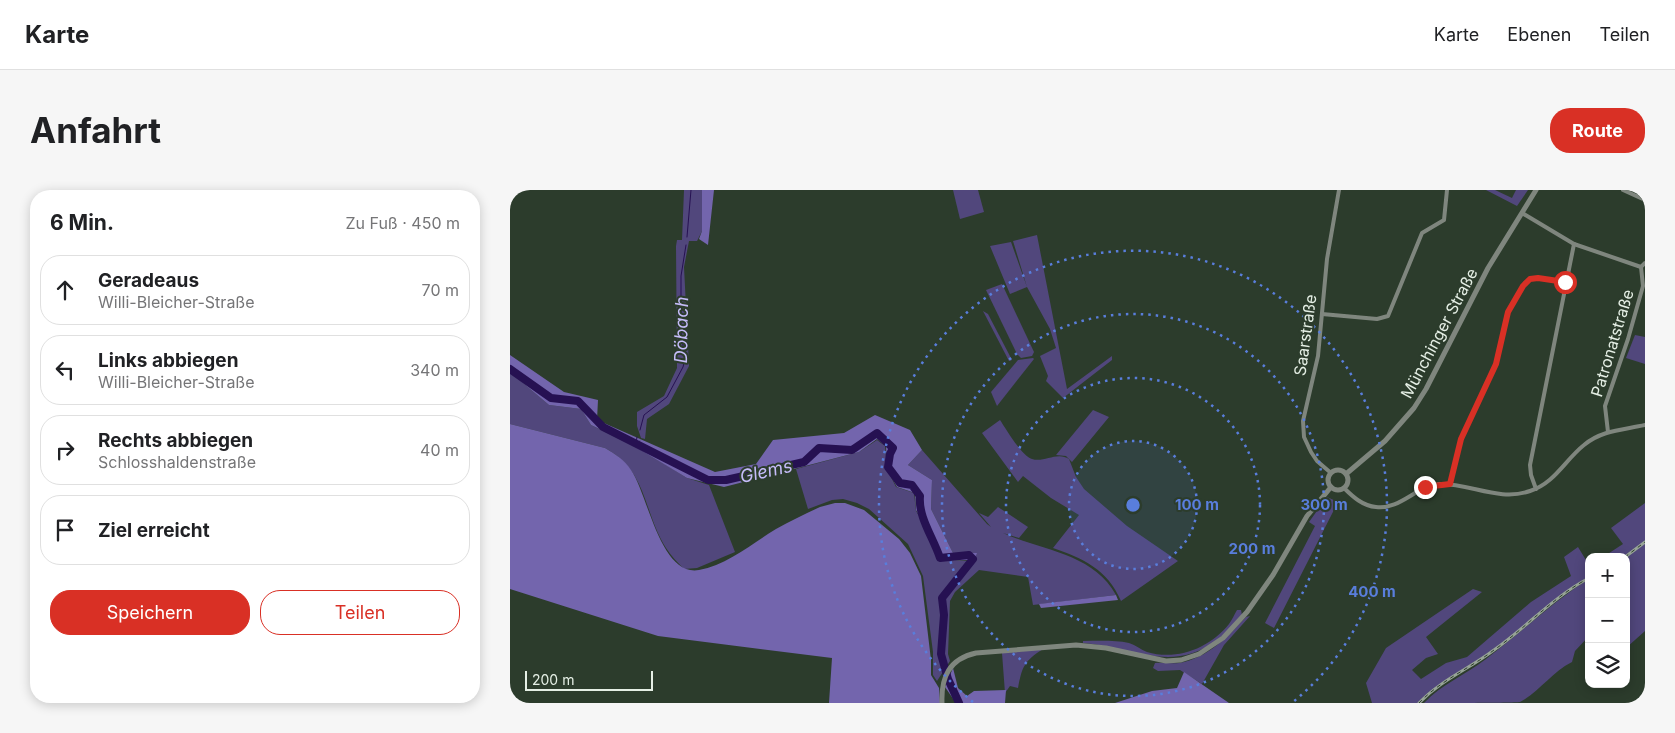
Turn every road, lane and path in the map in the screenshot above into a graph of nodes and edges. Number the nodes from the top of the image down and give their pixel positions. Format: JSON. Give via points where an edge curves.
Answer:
{"nodes":[{"id":1,"x":1339,"y":190,"type":"edge"},
{"id":2,"x":1447,"y":190,"type":"edge"},
{"id":3,"x":1536,"y":190,"type":"edge"},
{"id":4,"x":1623,"y":190,"type":"edge"},
{"id":5,"x":1645,"y":200,"type":"edge"},
{"id":6,"x":1522,"y":213,"type":"junction"},
{"id":7,"x":1574,"y":244,"type":"junction"},
{"id":8,"x":1645,"y":263,"type":"edge"},
{"id":9,"x":1641,"y":267,"type":"junction"},
{"id":10,"x":1565,"y":282,"type":"junction"},
{"id":11,"x":1322,"y":314,"type":"junction"},
{"id":12,"x":1645,"y":425,"type":"edge"},
{"id":13,"x":1608,"y":432,"type":"junction"},
{"id":14,"x":1331,"y":472,"type":"junction"},
{"id":15,"x":1346,"y":474,"type":"junction"},
{"id":16,"x":1450,"y":484,"type":"junction"},
{"id":17,"x":1331,"y":487,"type":"junction"},
{"id":18,"x":1344,"y":488,"type":"junction"},
{"id":19,"x":1536,"y":489,"type":"junction"},
{"id":20,"x":942,"y":703,"type":"edge"}],
"edges":[{"from":1,"to":11,"type":"street","name":"Saarstraße","via":[[1327,259]]},
{"from":2,"to":11,"type":"street","via":[[1445,218],[1422,233],[1388,316],[1380,319]]},
{"from":3,"to":6,"type":"street","name":"Münchinger Straße"},
{"from":4,"to":5,"type":"street"},
{"from":6,"to":7,"type":"street"},
{"from":6,"to":15,"type":"street","name":"Münchinger Straße","via":[[1475,292],[1417,403],[1389,437]]},
{"from":7,"to":9,"type":"street"},
{"from":7,"to":10,"type":"street"},
{"from":8,"to":9,"type":"street"},
{"from":9,"to":13,"type":"street","name":"Patronatstraße","via":[[1643,286],[1605,406]]},
{"from":10,"to":16,"type":"street","via":[[1536,278],[1525,283],[1507,315],[1493,373],[1461,439]]},
{"from":10,"to":19,"type":"street","via":[[1530,465]]},
{"from":11,"to":14,"type":"street","name":"Saarstraße","via":[[1318,356],[1304,409],[1303,426],[1311,452]]},
{"from":12,"to":13,"type":"street"},
{"from":13,"to":19,"type":"street","via":[[1584,444],[1555,476]]},
{"from":14,"to":15,"type":"street","via":[[1339,470]]},
{"from":14,"to":17,"type":"street","via":[[1328,479]]},
{"from":15,"to":18,"type":"street","via":[[1348,481]]},
{"from":16,"to":18,"type":"street","via":[[1427,486],[1396,504],[1381,507],[1364,504]]},
{"from":16,"to":19,"type":"street","via":[[1509,495]]},
{"from":17,"to":18,"type":"street","via":[[1337,490]]},
{"from":17,"to":20,"type":"street","via":[[1307,516],[1247,612],[1223,638],[1199,654],[1166,661],[1076,645],[969,654],[949,667],[943,680]]}]}
